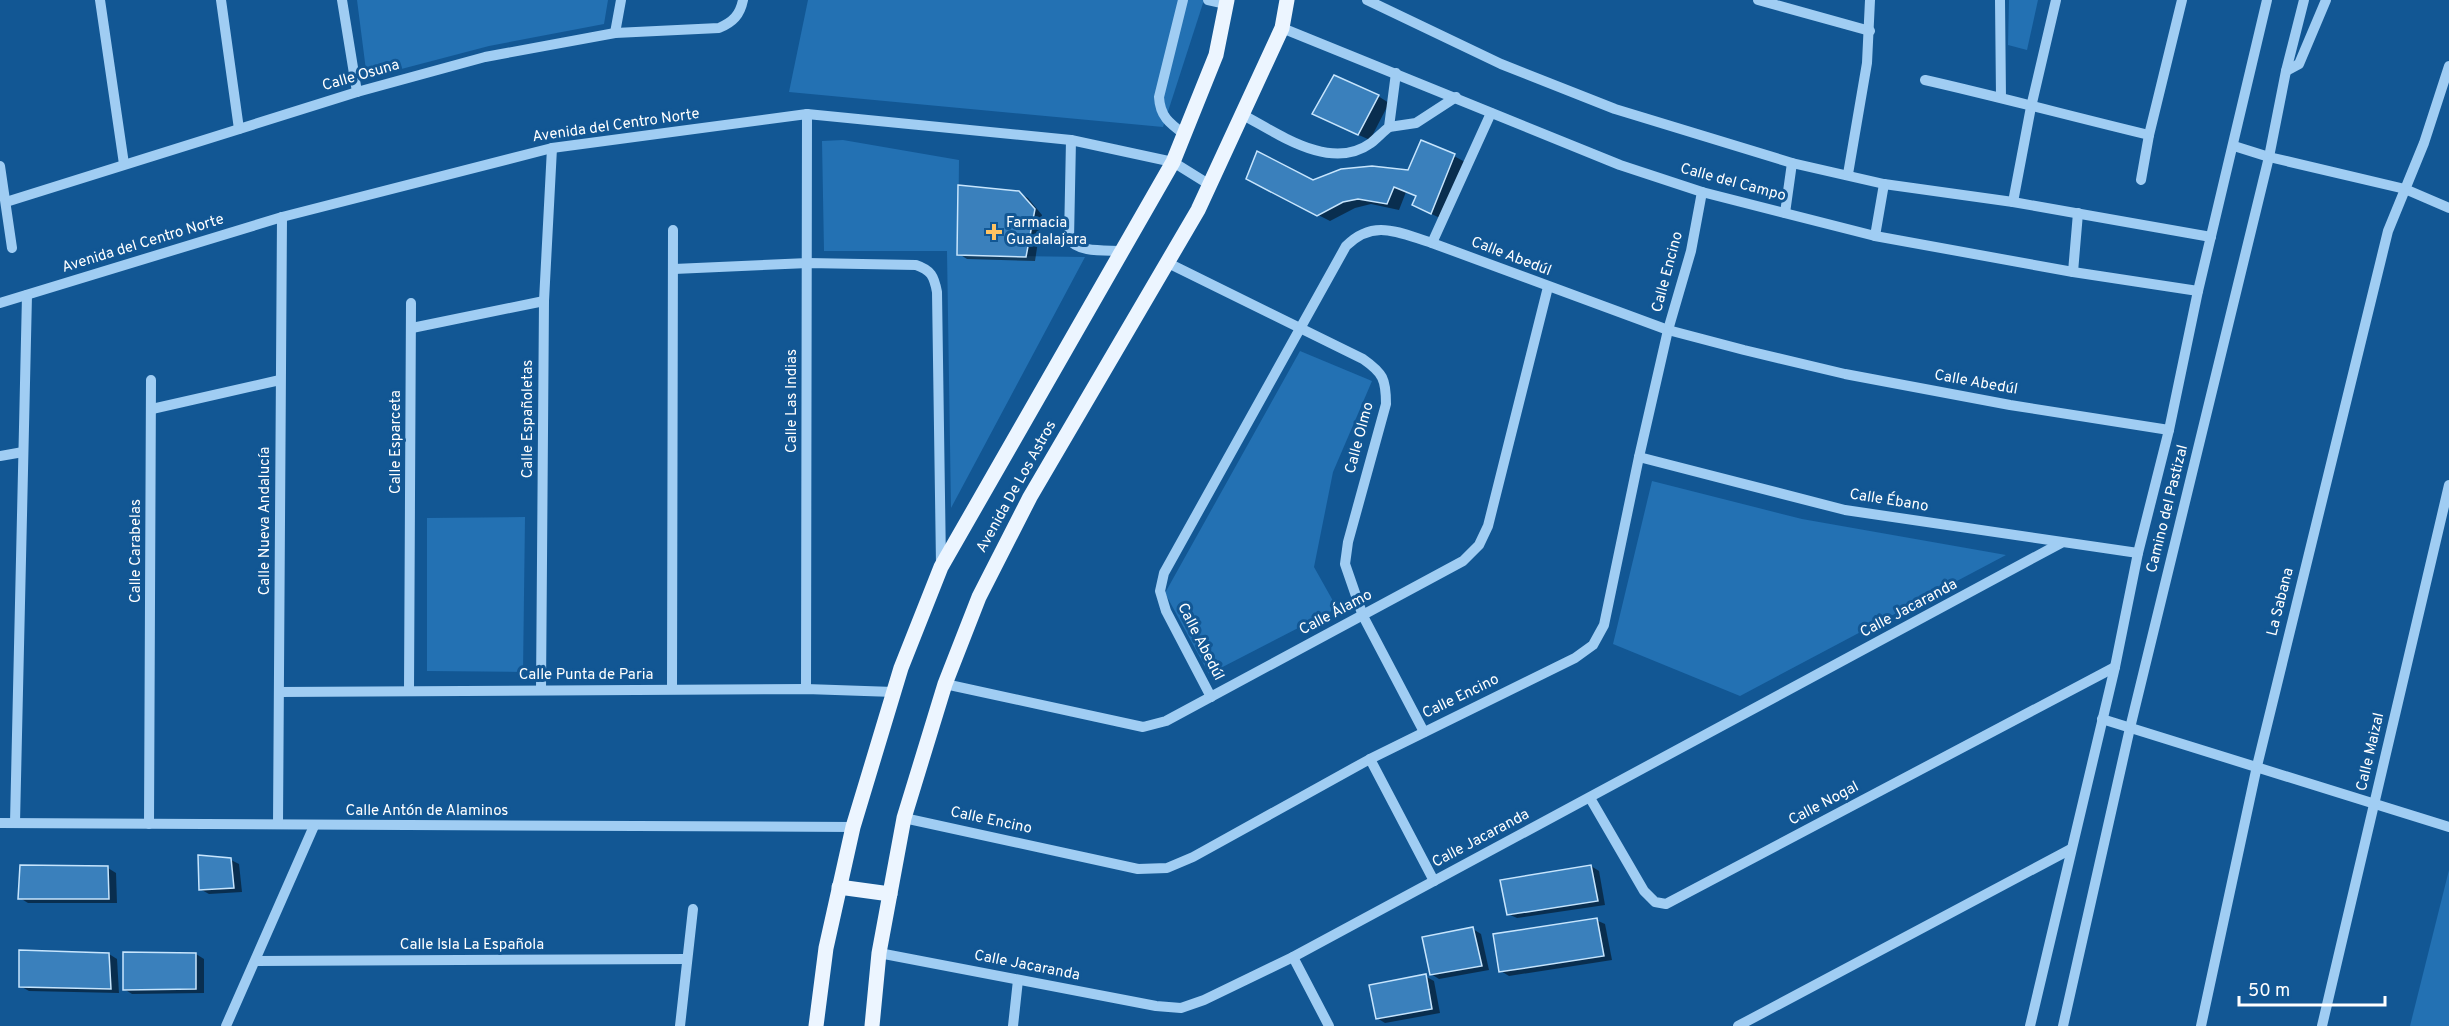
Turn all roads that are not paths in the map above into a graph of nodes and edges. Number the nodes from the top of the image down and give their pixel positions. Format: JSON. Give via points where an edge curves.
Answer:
{"nodes":[{"id":1,"x":100,"y":0,"type":"edge"},
{"id":2,"x":221,"y":0,"type":"edge"},
{"id":3,"x":342,"y":0,"type":"edge"},
{"id":4,"x":621,"y":0,"type":"edge"},
{"id":5,"x":743,"y":0,"type":"edge"},
{"id":6,"x":1183,"y":0,"type":"edge"},
{"id":7,"x":1208,"y":0,"type":"edge"},
{"id":8,"x":1287,"y":0,"type":"edge"},
{"id":9,"x":1367,"y":0,"type":"edge"},
{"id":10,"x":1758,"y":0,"type":"edge"},
{"id":11,"x":1870,"y":0,"type":"edge"},
{"id":12,"x":2000,"y":0,"type":"edge"},
{"id":13,"x":2056,"y":0,"type":"edge"},
{"id":14,"x":2182,"y":0,"type":"edge"},
{"id":15,"x":2268,"y":0,"type":"edge"},
{"id":16,"x":2304,"y":0,"type":"edge"},
{"id":17,"x":2326,"y":0,"type":"edge"},
{"id":18,"x":1227,"y":2,"type":"edge"},
{"id":19,"x":1282,"y":28,"type":"junction"},
{"id":20,"x":1870,"y":31,"type":"junction"},
{"id":21,"x":615,"y":33,"type":"junction"},
{"id":22,"x":2449,"y":66,"type":"edge"},
{"id":23,"x":2286,"y":71,"type":"junction"},
{"id":24,"x":1396,"y":72,"type":"junction"},
{"id":25,"x":1925,"y":80,"type":"dead end"},
{"id":26,"x":357,"y":92,"type":"junction"},
{"id":27,"x":1456,"y":97,"type":"junction"},
{"id":28,"x":2001,"y":97,"type":"junction"},
{"id":29,"x":2031,"y":107,"type":"junction"},
{"id":30,"x":1491,"y":113,"type":"junction"},
{"id":31,"x":807,"y":114,"type":"junction"},
{"id":32,"x":1243,"y":115,"type":"junction"},
{"id":33,"x":1389,"y":127,"type":"junction"},
{"id":34,"x":239,"y":129,"type":"junction"},
{"id":35,"x":1184,"y":134,"type":"junction"},
{"id":36,"x":2149,"y":135,"type":"junction"},
{"id":37,"x":1071,"y":140,"type":"junction"},
{"id":38,"x":2234,"y":146,"type":"junction"},
{"id":39,"x":552,"y":148,"type":"junction"},
{"id":40,"x":2269,"y":157,"type":"junction"},
{"id":41,"x":1173,"y":162,"type":"junction"},
{"id":42,"x":1792,"y":163,"type":"junction"},
{"id":43,"x":123,"y":164,"type":"junction"},
{"id":44,"x":0,"y":166,"type":"edge"},
{"id":45,"x":1848,"y":174,"type":"junction"},
{"id":46,"x":2141,"y":180,"type":"dead end"},
{"id":47,"x":1210,"y":184,"type":"junction"},
{"id":48,"x":1884,"y":184,"type":"junction"},
{"id":49,"x":2405,"y":189,"type":"junction"},
{"id":50,"x":1702,"y":192,"type":"junction"},
{"id":51,"x":6,"y":202,"type":"junction"},
{"id":52,"x":2013,"y":202,"type":"junction"},
{"id":53,"x":2449,"y":207,"type":"edge"},
{"id":54,"x":1785,"y":213,"type":"junction"},
{"id":55,"x":2078,"y":213,"type":"junction"},
{"id":56,"x":282,"y":217,"type":"junction"},
{"id":57,"x":673,"y":230,"type":"dead end"},
{"id":58,"x":1875,"y":236,"type":"junction"},
{"id":59,"x":2211,"y":237,"type":"junction"},
{"id":60,"x":1432,"y":243,"type":"junction"},
{"id":61,"x":12,"y":248,"type":"dead end"},
{"id":62,"x":1121,"y":251,"type":"junction"},
{"id":63,"x":808,"y":263,"type":"junction"},
{"id":64,"x":1168,"y":263,"type":"junction"},
{"id":65,"x":674,"y":269,"type":"junction"},
{"id":66,"x":2073,"y":272,"type":"junction"},
{"id":67,"x":1548,"y":287,"type":"junction"},
{"id":68,"x":2198,"y":291,"type":"junction"},
{"id":69,"x":27,"y":295,"type":"junction"},
{"id":70,"x":544,"y":301,"type":"junction"},
{"id":71,"x":0,"y":303,"type":"edge"},
{"id":72,"x":411,"y":303,"type":"dead end"},
{"id":73,"x":412,"y":328,"type":"junction"},
{"id":74,"x":1300,"y":330,"type":"junction"},
{"id":75,"x":1668,"y":330,"type":"junction"},
{"id":76,"x":152,"y":380,"type":"dead end"},
{"id":77,"x":280,"y":380,"type":"junction"},
{"id":78,"x":152,"y":409,"type":"junction"},
{"id":79,"x":2169,"y":430,"type":"junction"},
{"id":80,"x":23,"y":452,"type":"junction"},
{"id":81,"x":0,"y":456,"type":"edge"},
{"id":82,"x":1639,"y":456,"type":"junction"},
{"id":83,"x":2449,"y":485,"type":"edge"},
{"id":84,"x":2061,"y":543,"type":"junction"},
{"id":85,"x":2138,"y":553,"type":"junction"},
{"id":86,"x":941,"y":567,"type":"junction"},
{"id":87,"x":1363,"y":616,"type":"junction"},
{"id":88,"x":2115,"y":667,"type":"junction"},
{"id":89,"x":945,"y":684,"type":"junction"},
{"id":90,"x":672,"y":689,"type":"junction"},
{"id":91,"x":806,"y":689,"type":"junction"},
{"id":92,"x":541,"y":690,"type":"junction"},
{"id":93,"x":409,"y":691,"type":"junction"},
{"id":94,"x":279,"y":692,"type":"junction"},
{"id":95,"x":894,"y":692,"type":"junction"},
{"id":96,"x":1211,"y":697,"type":"junction"},
{"id":97,"x":2102,"y":719,"type":"junction"},
{"id":98,"x":2130,"y":728,"type":"junction"},
{"id":99,"x":1424,"y":732,"type":"junction"},
{"id":100,"x":1370,"y":759,"type":"junction"},
{"id":101,"x":2257,"y":766,"type":"junction"},
{"id":102,"x":1590,"y":798,"type":"junction"},
{"id":103,"x":2374,"y":805,"type":"junction"},
{"id":104,"x":904,"y":818,"type":"junction"},
{"id":105,"x":0,"y":823,"type":"edge"},
{"id":106,"x":15,"y":823,"type":"junction"},
{"id":107,"x":149,"y":824,"type":"junction"},
{"id":108,"x":278,"y":824,"type":"junction"},
{"id":109,"x":314,"y":825,"type":"junction"},
{"id":110,"x":853,"y":827,"type":"junction"},
{"id":111,"x":2449,"y":828,"type":"edge"},
{"id":112,"x":2071,"y":849,"type":"junction"},
{"id":113,"x":1434,"y":881,"type":"junction"},
{"id":114,"x":838,"y":887,"type":"junction"},
{"id":115,"x":890,"y":894,"type":"junction"},
{"id":116,"x":693,"y":909,"type":"dead end"},
{"id":117,"x":879,"y":953,"type":"junction"},
{"id":118,"x":1293,"y":957,"type":"junction"},
{"id":119,"x":687,"y":959,"type":"junction"},
{"id":120,"x":256,"y":961,"type":"junction"},
{"id":121,"x":1018,"y":980,"type":"junction"},
{"id":122,"x":2028,"y":1025,"type":"edge"},
{"id":123,"x":226,"y":1026,"type":"edge"},
{"id":124,"x":680,"y":1026,"type":"edge"},
{"id":125,"x":816,"y":1026,"type":"edge"},
{"id":126,"x":872,"y":1026,"type":"edge"},
{"id":127,"x":1013,"y":1026,"type":"edge"},
{"id":128,"x":1329,"y":1026,"type":"edge"},
{"id":129,"x":1738,"y":1026,"type":"edge"},
{"id":130,"x":2063,"y":1026,"type":"edge"},
{"id":131,"x":2201,"y":1026,"type":"edge"},
{"id":132,"x":2322,"y":1026,"type":"edge"}],
"edges":[{"from":1,"to":43,"type":"street"},
{"from":2,"to":34,"type":"street"},
{"from":3,"to":26,"type":"street"},
{"from":4,"to":21,"type":"street"},
{"from":5,"to":21,"type":"street","name":"Calle Osuna","via":[[733,22],[719,28]]},
{"from":6,"to":35,"type":"street","via":[[1159,97],[1166,121]]},
{"from":7,"to":18,"type":"street"},
{"from":8,"to":19,"type":"main road","name":"Avenida De Los Astros"},
{"from":9,"to":42,"type":"street","via":[[1501,64],[1615,109]]},
{"from":10,"to":20,"type":"street"},
{"from":11,"to":20,"type":"street"},
{"from":12,"to":28,"type":"street"},
{"from":13,"to":29,"type":"street"},
{"from":14,"to":36,"type":"street"},
{"from":15,"to":38,"type":"street","name":"Camino del Pastizal"},
{"from":16,"to":23,"type":"street","name":"Camino del Pastizal"},
{"from":17,"to":23,"type":"street","via":[[2299,64]]},
{"from":18,"to":35,"type":"main road","name":"Avenida De Los Astros","via":[[1216,55]]},
{"from":19,"to":24,"type":"street","name":"Calle del Campo"},
{"from":19,"to":32,"type":"main road","name":"Avenida De Los Astros"},
{"from":20,"to":45,"type":"street"},
{"from":21,"to":26,"type":"street","name":"Calle Osuna","via":[[484,57]]},
{"from":22,"to":49,"type":"street","name":"La Sabana"},
{"from":23,"to":40,"type":"street","name":"Camino del Pastizal"},
{"from":24,"to":27,"type":"street","name":"Calle del Campo"},
{"from":24,"to":33,"type":"street"},
{"from":25,"to":28,"type":"street"},
{"from":26,"to":34,"type":"street","name":"Calle Osuna"},
{"from":27,"to":30,"type":"street","name":"Calle del Campo"},
{"from":27,"to":33,"type":"street","via":[[1416,123]]},
{"from":28,"to":29,"type":"street"},
{"from":29,"to":36,"type":"street"},
{"from":29,"to":52,"type":"street"},
{"from":30,"to":50,"type":"street","name":"Calle del Campo","via":[[1620,165]]},
{"from":30,"to":60,"type":"street"},
{"from":31,"to":37,"type":"street","name":"Avenida del Centro Norte"},
{"from":31,"to":39,"type":"street","name":"Avenida del Centro Norte"},
{"from":31,"to":63,"type":"street","name":"Calle Las Indias"},
{"from":32,"to":33,"type":"street","via":[[1301,145],[1324,152],[1347,153],[1370,144]]},
{"from":32,"to":47,"type":"main road","name":"Avenida De Los Astros"},
{"from":34,"to":43,"type":"street","name":"Calle Osuna"},
{"from":35,"to":41,"type":"main road","name":"Avenida De Los Astros"},
{"from":36,"to":46,"type":"street"},
{"from":37,"to":41,"type":"street","name":"Avenida del Centro Norte"},
{"from":37,"to":62,"type":"street","via":[[1069,239],[1079,247]]},
{"from":38,"to":40,"type":"street"},
{"from":38,"to":59,"type":"street","name":"Camino del Pastizal"},
{"from":39,"to":56,"type":"street","name":"Avenida del Centro Norte"},
{"from":39,"to":70,"type":"street","name":"Calle Españoletas"},
{"from":40,"to":49,"type":"street"},
{"from":40,"to":98,"type":"street","name":"Camino del Pastizal"},
{"from":41,"to":47,"type":"street","name":"Avenida del Centro Norte"},
{"from":41,"to":62,"type":"main road","name":"Avenida De Los Astros"},
{"from":42,"to":45,"type":"street"},
{"from":42,"to":54,"type":"street"},
{"from":43,"to":51,"type":"street","name":"Calle Osuna"},
{"from":44,"to":51,"type":"street"},
{"from":45,"to":48,"type":"street"},
{"from":47,"to":64,"type":"main road","name":"Avenida De Los Astros"},
{"from":48,"to":52,"type":"street"},
{"from":48,"to":58,"type":"street"},
{"from":49,"to":53,"type":"street"},
{"from":49,"to":101,"type":"street","name":"La Sabana","via":[[2388,231]]},
{"from":50,"to":54,"type":"street","name":"Calle del Campo"},
{"from":50,"to":75,"type":"street","name":"Calle Encino","via":[[1691,251]]},
{"from":51,"to":61,"type":"street"},
{"from":52,"to":55,"type":"street"},
{"from":54,"to":58,"type":"street","name":"Calle del Campo"},
{"from":55,"to":59,"type":"street"},
{"from":55,"to":66,"type":"street"},
{"from":56,"to":69,"type":"street","name":"Avenida del Centro Norte"},
{"from":56,"to":77,"type":"street","name":"Calle Nueva Andalucía"},
{"from":57,"to":65,"type":"street"},
{"from":58,"to":66,"type":"street","name":"Calle del Campo"},
{"from":59,"to":68,"type":"street","name":"Camino del Pastizal"},
{"from":60,"to":67,"type":"street","name":"Calle Abedúl"},
{"from":60,"to":74,"type":"street","name":"Calle Abedúl","via":[[1378,229],[1355,237],[1346,246]]},
{"from":62,"to":86,"type":"main road","name":"Avenida De Los Astros"},
{"from":63,"to":65,"type":"street"},
{"from":63,"to":86,"type":"street","via":[[916,265],[934,277]]},
{"from":63,"to":91,"type":"street","name":"Calle Las Indias"},
{"from":64,"to":74,"type":"street","name":"Calle Olmo"},
{"from":64,"to":89,"type":"main road","name":"Avenida De Los Astros","via":[[1030,497],[979,597]]},
{"from":65,"to":90,"type":"street"},
{"from":66,"to":68,"type":"street","name":"Calle del Campo"},
{"from":67,"to":75,"type":"street","name":"Calle Abedúl"},
{"from":67,"to":87,"type":"street","name":"Calle Álamo","via":[[1488,526],[1479,545],[1463,561]]},
{"from":68,"to":79,"type":"street","name":"Camino del Pastizal"},
{"from":69,"to":71,"type":"street","name":"Avenida del Centro Norte"},
{"from":69,"to":80,"type":"street"},
{"from":70,"to":73,"type":"street"},
{"from":70,"to":92,"type":"street","name":"Calle Españoletas"},
{"from":72,"to":73,"type":"street","name":"Calle Esparceta"},
{"from":73,"to":93,"type":"street","name":"Calle Esparceta"},
{"from":74,"to":87,"type":"street","name":"Calle Olmo","via":[[1363,359],[1378,370],[1386,384],[1386,404],[1346,553],[1350,584]]},
{"from":74,"to":96,"type":"street","name":"Calle Abedúl","via":[[1164,573],[1160,591],[1166,611]]},
{"from":75,"to":79,"type":"street","name":"Calle Abedúl","via":[[1845,374]]},
{"from":75,"to":82,"type":"street","name":"Calle Encino"},
{"from":76,"to":78,"type":"street","name":"Calle Carabelas"},
{"from":77,"to":78,"type":"street"},
{"from":77,"to":94,"type":"street","name":"Calle Nueva Andalucía"},
{"from":78,"to":107,"type":"street","name":"Calle Carabelas"},
{"from":79,"to":85,"type":"street","name":"Camino del Pastizal"},
{"from":80,"to":81,"type":"street"},
{"from":80,"to":106,"type":"street"},
{"from":82,"to":84,"type":"street","name":"Calle Ébano","via":[[1845,510]]},
{"from":82,"to":99,"type":"street","name":"Calle Encino","via":[[1604,625],[1593,645],[1575,658]]},
{"from":83,"to":103,"type":"street","name":"Calle Maizal"},
{"from":84,"to":85,"type":"street","name":"Calle Ébano"},
{"from":84,"to":102,"type":"street","name":"Calle Jacaranda"},
{"from":85,"to":88,"type":"street","name":"Camino del Pastizal"},
{"from":86,"to":95,"type":"main road","name":"Avenida De Los Astros"},
{"from":87,"to":96,"type":"street","name":"Calle Álamo"},
{"from":87,"to":99,"type":"street","name":"Calle Olmo"},
{"from":88,"to":97,"type":"street","name":"Camino del Pastizal"},
{"from":88,"to":102,"type":"street","name":"Calle Nogal","via":[[1666,904],[1655,902],[1644,891]]},
{"from":89,"to":96,"type":"street","name":"Calle Álamo","via":[[1143,727],[1166,721]]},
{"from":89,"to":104,"type":"main road","name":"Avenida De Los Astros"},
{"from":90,"to":91,"type":"street","name":"Calle Punta de Paria"},
{"from":90,"to":92,"type":"street","name":"Calle Punta de Paria"},
{"from":91,"to":95,"type":"street","name":"Calle Punta de Paria"},
{"from":92,"to":93,"type":"street","name":"Calle Punta de Paria"},
{"from":93,"to":94,"type":"street","name":"Calle Punta de Paria"},
{"from":94,"to":108,"type":"street","name":"Calle Nueva Andalucía"},
{"from":95,"to":110,"type":"main road","name":"Avenida De Los Astros"},
{"from":97,"to":98,"type":"street"},
{"from":97,"to":112,"type":"street","name":"Camino del Pastizal"},
{"from":98,"to":101,"type":"street"},
{"from":98,"to":130,"type":"street","name":"Camino del Pastizal"},
{"from":99,"to":100,"type":"street","name":"Calle Encino"},
{"from":100,"to":104,"type":"street","name":"Calle Encino","via":[[1167,868],[1138,868]]},
{"from":100,"to":113,"type":"street"},
{"from":101,"to":103,"type":"street"},
{"from":101,"to":131,"type":"street","name":"La Sabana"},
{"from":102,"to":113,"type":"street","name":"Calle Jacaranda"},
{"from":103,"to":111,"type":"street"},
{"from":103,"to":132,"type":"street","name":"Calle Maizal"},
{"from":104,"to":115,"type":"main road","name":"Avenida De Los Astros"},
{"from":105,"to":106,"type":"street","name":"Calle Antón de Alaminos"},
{"from":106,"to":107,"type":"street","name":"Calle Antón de Alaminos"},
{"from":107,"to":108,"type":"street","name":"Calle Antón de Alaminos"},
{"from":108,"to":109,"type":"street","name":"Calle Antón de Alaminos"},
{"from":109,"to":110,"type":"street","name":"Calle Antón de Alaminos"},
{"from":109,"to":120,"type":"street"},
{"from":110,"to":114,"type":"main road","name":"Avenida De Los Astros"},
{"from":112,"to":122,"type":"street","name":"Camino del Pastizal"},
{"from":112,"to":129,"type":"street"},
{"from":113,"to":118,"type":"street","name":"Calle Jacaranda"},
{"from":114,"to":115,"type":"main road"},
{"from":114,"to":125,"type":"main road","name":"Avenida De Los Astros"},
{"from":115,"to":117,"type":"main road","name":"Avenida De Los Astros"},
{"from":116,"to":119,"type":"street"},
{"from":117,"to":121,"type":"street","name":"Calle Jacaranda"},
{"from":117,"to":126,"type":"main road","name":"Avenida De Los Astros"},
{"from":118,"to":121,"type":"street","name":"Calle Jacaranda","via":[[1181,1008]]},
{"from":118,"to":128,"type":"street"},
{"from":119,"to":120,"type":"street","name":"Calle Isla La Española"},
{"from":119,"to":124,"type":"street"},
{"from":120,"to":123,"type":"street"},
{"from":121,"to":127,"type":"street"}]}
